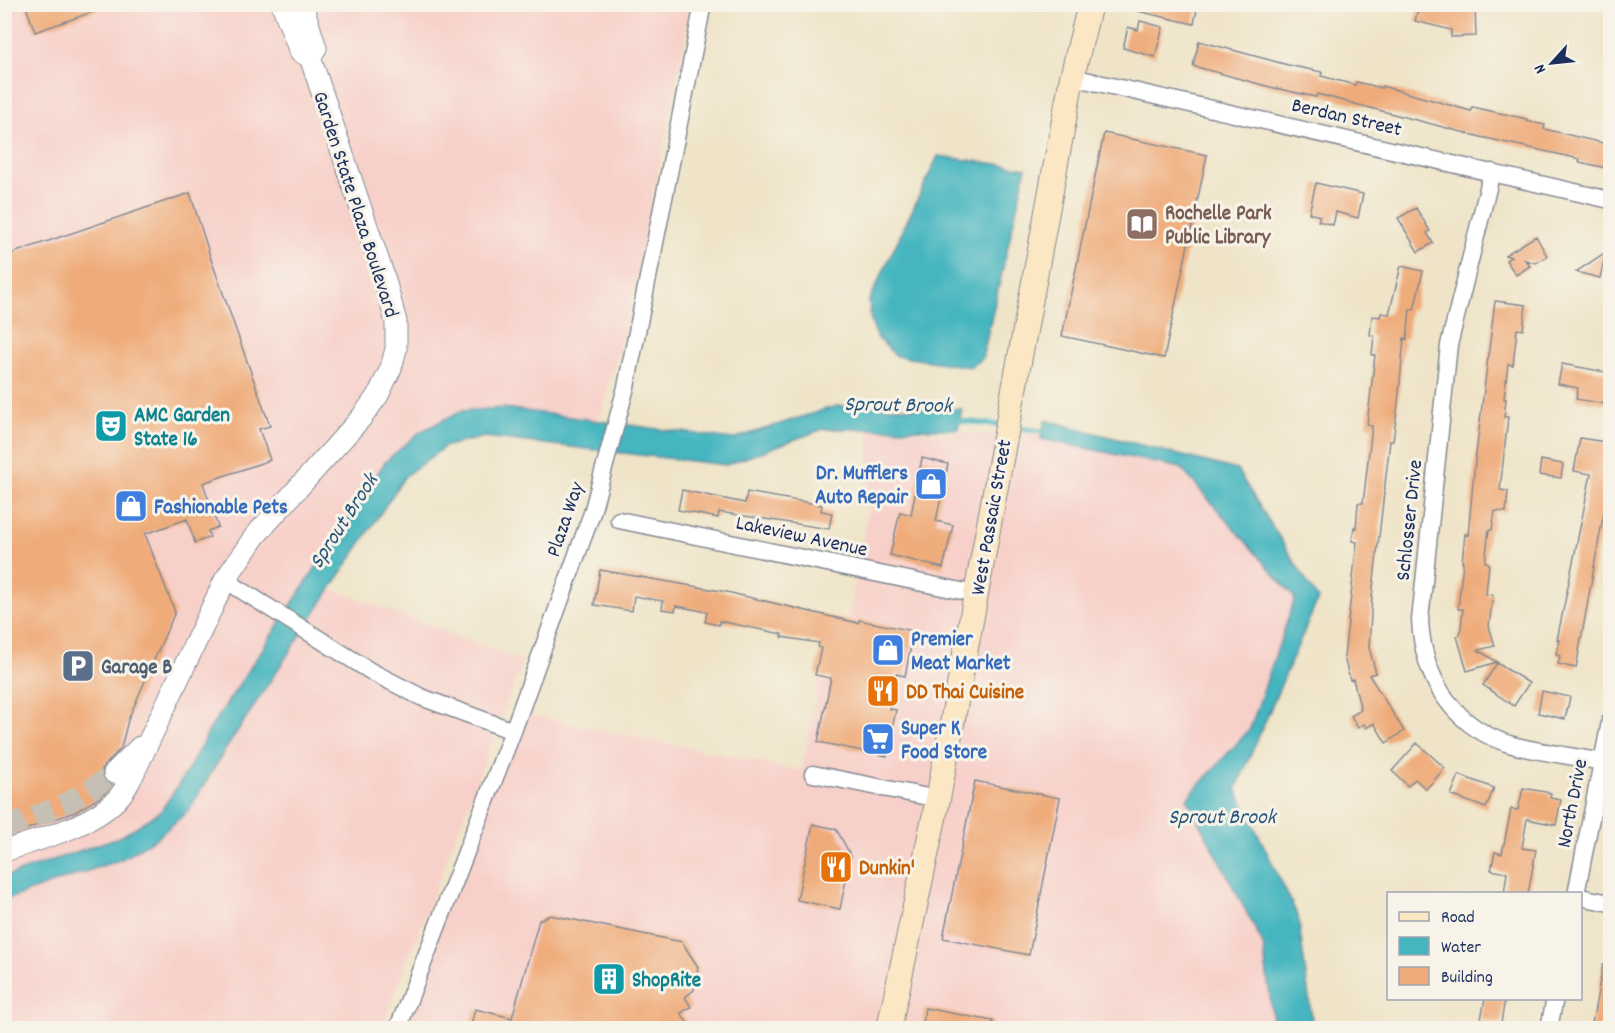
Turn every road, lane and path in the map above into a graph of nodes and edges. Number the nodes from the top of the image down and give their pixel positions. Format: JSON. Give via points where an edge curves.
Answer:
{"nodes":[{"id":1,"x":282,"y":4,"type":"edge"},
{"id":2,"x":302,"y":4,"type":"edge"},
{"id":3,"x":703,"y":4,"type":"edge"},
{"id":4,"x":1090,"y":4,"type":"edge"},
{"id":5,"x":310,"y":57,"type":"junction"},
{"id":6,"x":1072,"y":77,"type":"junction"},
{"id":7,"x":1492,"y":172,"type":"junction"},
{"id":8,"x":1611,"y":200,"type":"edge"},
{"id":9,"x":619,"y":520,"type":"dead end"},
{"id":10,"x":225,"y":580,"type":"junction"},
{"id":11,"x":976,"y":594,"type":"junction"},
{"id":12,"x":1611,"y":722,"type":"edge"},
{"id":13,"x":513,"y":731,"type":"junction"},
{"id":14,"x":152,"y":732,"type":"junction"},
{"id":15,"x":1602,"y":762,"type":"junction"},
{"id":16,"x":114,"y":773,"type":"tunnel mouth"},
{"id":17,"x":813,"y":774,"type":"dead end"},
{"id":18,"x":938,"y":799,"type":"junction"},
{"id":19,"x":4,"y":851,"type":"edge"},
{"id":20,"x":1576,"y":892,"type":"edge"},
{"id":21,"x":1582,"y":897,"type":"edge"},
{"id":22,"x":1611,"y":903,"type":"edge"},
{"id":23,"x":1555,"y":1000,"type":"edge"},
{"id":24,"x":398,"y":1029,"type":"edge"},
{"id":25,"x":889,"y":1029,"type":"edge"},
{"id":26,"x":1549,"y":1029,"type":"edge"}],
"edges":[{"from":1,"to":5,"type":"street","name":"Garden State Plaza Boulevard","via":[[300,52]]},
{"from":2,"to":5,"type":"street","name":"Garden State Plaza Boulevard","via":[[316,48]]},
{"from":3,"to":13,"type":"street","name":"Plaza Way","via":[[620,408],[598,491]]},
{"from":4,"to":6,"type":"main road","name":"West Passaic Street"},
{"from":5,"to":10,"type":"street","name":"Garden State Plaza Boulevard","via":[[385,280],[396,322],[396,349],[378,395],[362,417],[255,536]]},
{"from":6,"to":7,"type":"street","name":"Berdan Street"},
{"from":6,"to":11,"type":"main road","name":"West Passaic Street"},
{"from":7,"to":8,"type":"street","name":"Berdan Street"},
{"from":7,"to":15,"type":"street","name":"Schlosser Drive","via":[[1449,345],[1420,620],[1421,642],[1440,691],[1473,726],[1515,746]]},
{"from":9,"to":11,"type":"street","name":"Lakeview Avenue"},
{"from":10,"to":13,"type":"street","via":[[372,672],[421,697]]},
{"from":10,"to":14,"type":"street","name":"Garden State Plaza Boulevard"},
{"from":11,"to":18,"type":"main road","name":"West Passaic Street"},
{"from":12,"to":15,"type":"street","name":"North Drive"},
{"from":13,"to":24,"type":"street","name":"Plaza Way"},
{"from":14,"to":16,"type":"street","name":"Garden State Plaza Boulevard"},
{"from":14,"to":19,"type":"street","name":"Garden State Plaza Boulevard","via":[[130,781],[104,810],[84,822]]},
{"from":15,"to":20,"type":"street","name":"North Drive"},
{"from":17,"to":18,"type":"street"},
{"from":18,"to":25,"type":"main road","name":"West Passaic Street"},
{"from":21,"to":22,"type":"street"},
{"from":23,"to":26,"type":"street"}]}
